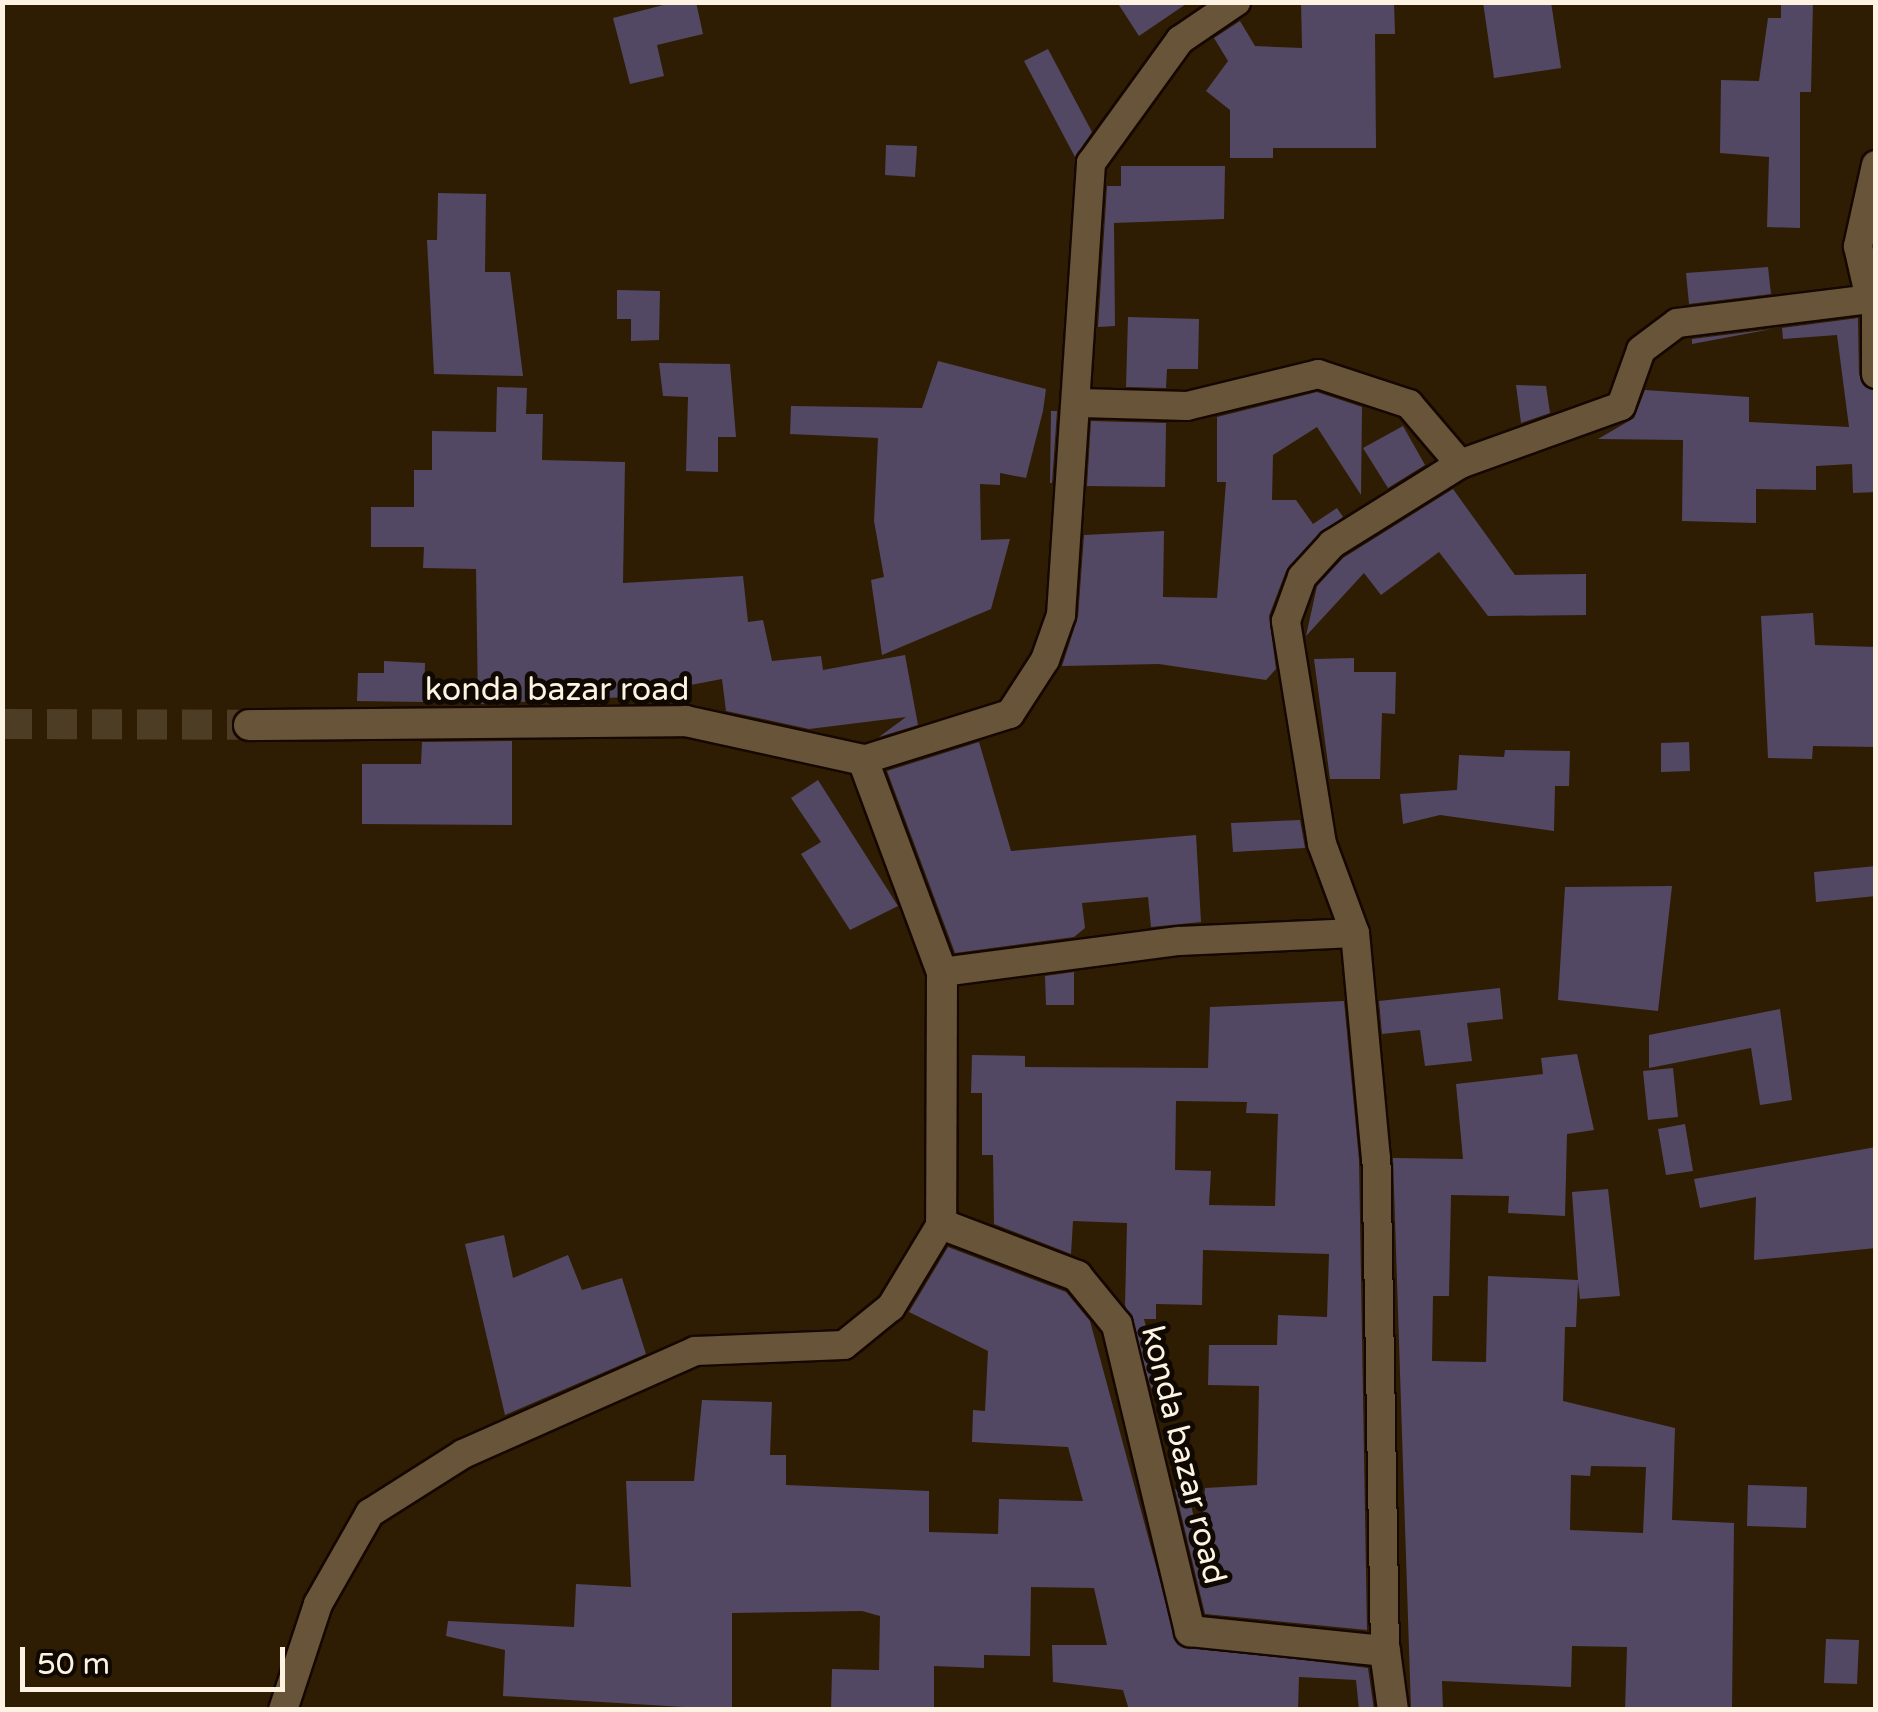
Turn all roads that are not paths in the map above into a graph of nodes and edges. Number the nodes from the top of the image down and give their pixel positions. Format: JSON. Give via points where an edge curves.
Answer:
{"nodes":[{"id":1,"x":1236,"y":2,"type":"edge"},
{"id":2,"x":1876,"y":165,"type":"edge"},
{"id":3,"x":1873,"y":299,"type":"edge"},
{"id":4,"x":1876,"y":374,"type":"edge"},
{"id":5,"x":1080,"y":402,"type":"junction"},
{"id":6,"x":1460,"y":464,"type":"junction"},
{"id":7,"x":249,"y":725,"type":"tunnel mouth"},
{"id":8,"x":863,"y":760,"type":"junction"},
{"id":9,"x":1356,"y":933,"type":"junction"},
{"id":10,"x":942,"y":972,"type":"junction"},
{"id":11,"x":941,"y":1224,"type":"junction"},
{"id":12,"x":1385,"y":1650,"type":"junction"},
{"id":13,"x":283,"y":1710,"type":"edge"},
{"id":14,"x":1394,"y":1710,"type":"edge"}],
"edges":[{"from":1,"to":5,"type":"street","via":[[1180,40],[1091,163]]},
{"from":2,"to":3,"type":"street","via":[[1858,246]]},
{"from":3,"to":4,"type":"street"},
{"from":3,"to":6,"type":"street","via":[[1677,322],[1640,350],[1621,406]]},
{"from":5,"to":6,"type":"street","via":[[1188,406],[1318,374],[1409,404]]},
{"from":5,"to":8,"type":"street","via":[[1061,614],[1044,660],[1010,714]]},
{"from":6,"to":9,"type":"street","via":[[1332,544],[1302,577],[1286,621],[1322,844]]},
{"from":7,"to":8,"type":"street","name":"konda bazar road","via":[[686,721]]},
{"from":8,"to":10,"type":"street"},
{"from":9,"to":10,"type":"street","via":[[1179,941]]},
{"from":9,"to":12,"type":"street","via":[[1376,1158]]},
{"from":10,"to":11,"type":"street"},
{"from":11,"to":12,"type":"street","name":"konda bazar road","via":[[1078,1276],[1117,1325],[1190,1631]]},
{"from":11,"to":13,"type":"street","via":[[891,1307],[844,1345],[694,1352],[463,1454],[370,1513],[318,1604]]},
{"from":12,"to":14,"type":"street"}]}
